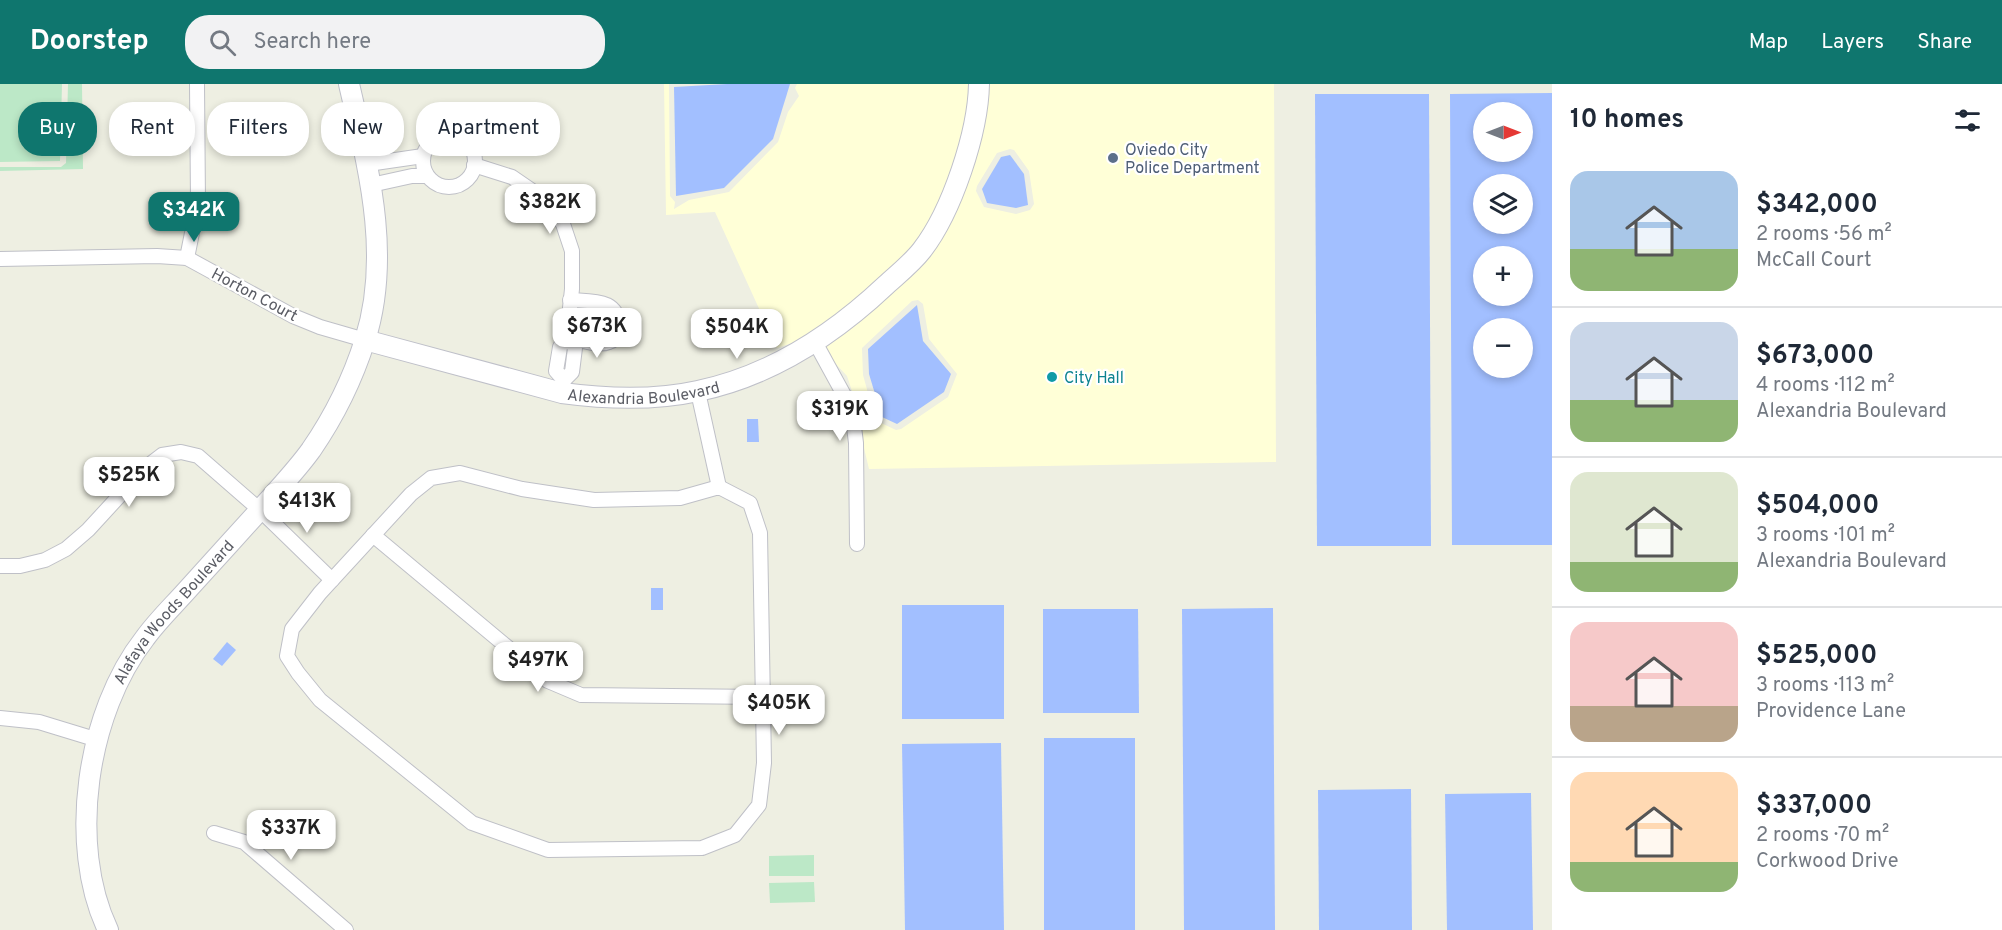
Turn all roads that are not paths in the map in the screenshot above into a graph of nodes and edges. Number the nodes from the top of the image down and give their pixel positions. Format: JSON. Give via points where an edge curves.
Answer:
{"nodes":[{"id":1,"x":197,"y":84,"type":"edge"},
{"id":2,"x":349,"y":84,"type":"edge"},
{"id":3,"x":979,"y":84,"type":"edge"},
{"id":4,"x":423,"y":156,"type":"joint"},
{"id":5,"x":474,"y":156,"type":"edge"},
{"id":6,"x":368,"y":164,"type":"junction"},
{"id":7,"x":474,"y":165,"type":"junction"},
{"id":8,"x":427,"y":176,"type":"junction"},
{"id":9,"x":371,"y":185,"type":"junction"},
{"id":10,"x":187,"y":258,"type":"junction"},
{"id":11,"x":0,"y":259,"type":"edge"},
{"id":12,"x":570,"y":300,"type":"junction"},
{"id":13,"x":567,"y":336,"type":"junction"},
{"id":14,"x":365,"y":340,"type":"junction"},
{"id":15,"x":815,"y":342,"type":"junction"},
{"id":16,"x":563,"y":387,"type":"junction"},
{"id":17,"x":698,"y":392,"type":"junction"},
{"id":18,"x":719,"y":487,"type":"junction"},
{"id":19,"x":260,"y":510,"type":"junction"},
{"id":20,"x":373,"y":535,"type":"junction"},
{"id":21,"x":857,"y":544,"type":"dead end"},
{"id":22,"x":0,"y":566,"type":"edge"},
{"id":23,"x":332,"y":580,"type":"junction"},
{"id":24,"x":762,"y":697,"type":"junction"},
{"id":25,"x":0,"y":718,"type":"edge"},
{"id":26,"x":98,"y":740,"type":"junction"},
{"id":27,"x":214,"y":833,"type":"dead end"},
{"id":28,"x":108,"y":930,"type":"edge"},
{"id":29,"x":346,"y":930,"type":"edge"}],
"edges":[{"from":1,"to":10,"type":"street","via":[[198,203]]},
{"from":2,"to":6,"type":"street","name":"Alafaya Woods Boulevard"},
{"from":3,"to":15,"type":"street","name":"Alexandria Boulevard","via":[[970,146],[952,194],[922,249],[868,302]]},
{"from":4,"to":6,"type":"street"},
{"from":4,"to":8,"type":"street"},
{"from":5,"to":7,"type":"street"},
{"from":6,"to":9,"type":"street","name":"Alafaya Woods Boulevard"},
{"from":7,"to":8,"type":"street","via":[[471,175],[454,186],[434,183]]},
{"from":7,"to":12,"type":"street","via":[[512,177],[547,201],[563,224],[572,251]]},
{"from":8,"to":9,"type":"street"},
{"from":9,"to":14,"type":"street","name":"Alafaya Woods Boulevard","via":[[377,254]]},
{"from":10,"to":11,"type":"street","name":"Horton Court"},
{"from":10,"to":14,"type":"street","name":"Horton Court","via":[[293,316]]},
{"from":12,"to":13,"type":"street"},
{"from":12,"to":13,"type":"street","via":[[608,306],[618,315],[620,328],[618,336],[609,342]]},
{"from":13,"to":16,"type":"street","via":[[575,348],[572,372]]},
{"from":14,"to":16,"type":"street","name":"Alexandria Boulevard"},
{"from":14,"to":19,"type":"street","name":"Alafaya Woods Boulevard","via":[[344,392],[319,437]]},
{"from":15,"to":17,"type":"street","name":"Alexandria Boulevard","via":[[764,370]]},
{"from":15,"to":21,"type":"street","via":[[854,419]]},
{"from":16,"to":17,"type":"street","name":"Alexandria Boulevard","via":[[590,397],[631,399]]},
{"from":17,"to":18,"type":"street"},
{"from":18,"to":20,"type":"street","via":[[680,498],[594,500],[522,489],[460,473],[431,478]]},
{"from":18,"to":24,"type":"street","via":[[750,503],[759,533]]},
{"from":19,"to":22,"type":"street","via":[[198,456],[181,452],[162,455],[66,549],[45,560]]},
{"from":19,"to":23,"type":"street"},
{"from":19,"to":26,"type":"street","name":"Alafaya Woods Boulevard","via":[[144,639],[110,701]]},
{"from":20,"to":23,"type":"street"},
{"from":20,"to":24,"type":"street","via":[[548,681],[581,695]]},
{"from":23,"to":24,"type":"street","via":[[292,629],[287,656],[298,673],[320,700],[472,824],[548,850],[702,848],[735,835],[759,805],[764,762]]},
{"from":25,"to":26,"type":"street","via":[[39,722]]},
{"from":26,"to":28,"type":"street","name":"Alafaya Woods Boulevard","via":[[89,777],[87,849]]},
{"from":27,"to":29,"type":"street","via":[[244,842]]}]}
